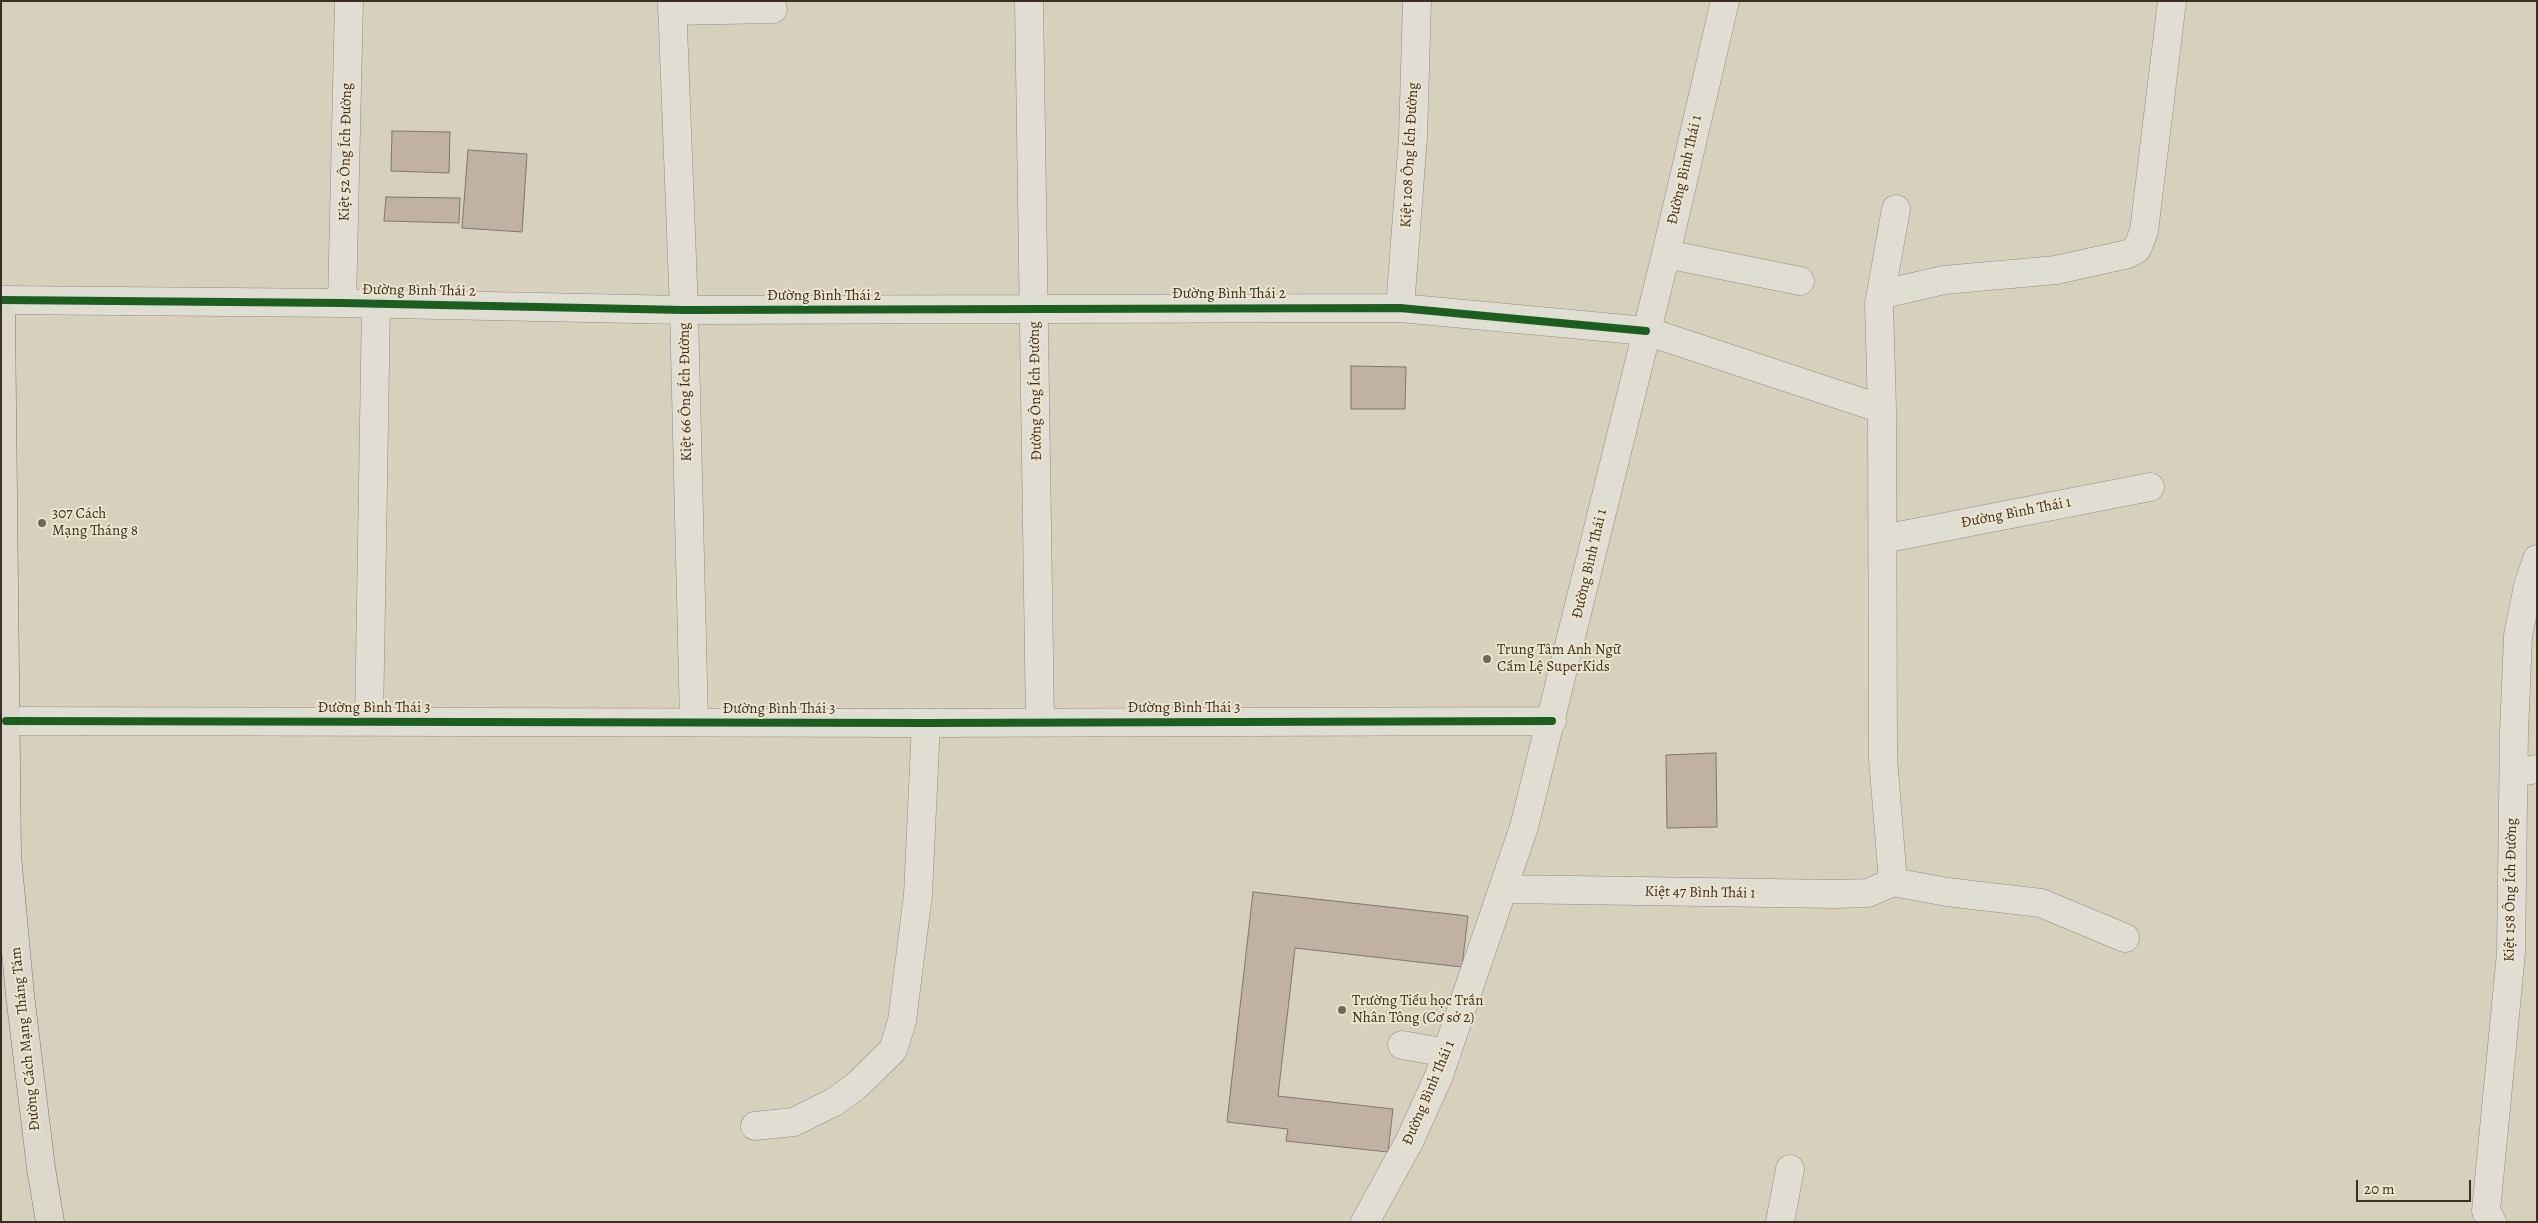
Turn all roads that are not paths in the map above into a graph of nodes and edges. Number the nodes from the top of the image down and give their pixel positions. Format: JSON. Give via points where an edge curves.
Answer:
{"nodes":[{"id":1,"x":349,"y":1,"type":"edge"},
{"id":2,"x":1029,"y":1,"type":"edge"},
{"id":3,"x":1417,"y":1,"type":"edge"},
{"id":4,"x":1725,"y":1,"type":"edge"},
{"id":5,"x":2172,"y":1,"type":"edge"},
{"id":6,"x":672,"y":6,"type":"edge"},
{"id":7,"x":773,"y":10,"type":"dead end"},
{"id":8,"x":1896,"y":209,"type":"dead end"},
{"id":9,"x":1666,"y":254,"type":"junction"},
{"id":10,"x":1800,"y":282,"type":"dead end"},
{"id":11,"x":1883,"y":294,"type":"junction"},
{"id":12,"x":1,"y":300,"type":"edge"},
{"id":13,"x":342,"y":303,"type":"junction"},
{"id":14,"x":376,"y":304,"type":"junction"},
{"id":15,"x":1035,"y":308,"type":"junction"},
{"id":16,"x":1400,"y":308,"type":"junction"},
{"id":17,"x":684,"y":310,"type":"junction"},
{"id":18,"x":1,"y":315,"type":"edge"},
{"id":19,"x":1646,"y":331,"type":"junction"},
{"id":20,"x":1882,"y":409,"type":"junction"},
{"id":21,"x":2150,"y":487,"type":"dead end"},
{"id":22,"x":1883,"y":539,"type":"junction"},
{"id":23,"x":2537,"y":559,"type":"edge"},
{"id":24,"x":6,"y":721,"type":"junction"},
{"id":25,"x":1552,"y":721,"type":"junction"},
{"id":26,"x":369,"y":722,"type":"junction"},
{"id":27,"x":694,"y":722,"type":"junction"},
{"id":28,"x":1040,"y":722,"type":"junction"},
{"id":29,"x":926,"y":723,"type":"junction"},
{"id":30,"x":2525,"y":771,"type":"edge"},
{"id":31,"x":1893,"y":882,"type":"junction"},
{"id":32,"x":1505,"y":889,"type":"junction"},
{"id":33,"x":2126,"y":938,"type":"dead end"},
{"id":34,"x":1402,"y":1045,"type":"dead end"},
{"id":35,"x":1447,"y":1053,"type":"junction"},
{"id":36,"x":755,"y":1126,"type":"dead end"},
{"id":37,"x":1790,"y":1169,"type":"dead end"},
{"id":38,"x":50,"y":1222,"type":"edge"},
{"id":39,"x":1365,"y":1222,"type":"edge"},
{"id":40,"x":1780,"y":1222,"type":"edge"},
{"id":41,"x":2492,"y":1222,"type":"edge"}],
"edges":[{"from":1,"to":13,"type":"street","name":"Kiệt 52 Ông Ích Đường"},
{"from":2,"to":15,"type":"street","name":"Đường Ông Ích Đường"},
{"from":3,"to":16,"type":"street","name":"Kiệt 108 Ông Ích Đường","via":[[1413,137]]},
{"from":4,"to":9,"type":"street","name":"Đường Bình Thái 1"},
{"from":5,"to":11,"type":"street","via":[[2142,240],[2136,249],[2128,254],[2056,270],[1944,280]]},
{"from":6,"to":7,"type":"street"},
{"from":6,"to":17,"type":"street","name":"Kiệt 66 Ông Ích Đường"},
{"from":8,"to":11,"type":"street"},
{"from":9,"to":10,"type":"street"},
{"from":9,"to":19,"type":"street","name":"Đường Bình Thái 1"},
{"from":11,"to":20,"type":"street","via":[[1879,304]]},
{"from":12,"to":13,"type":"street","name":"Đường Bình Thái 2"},
{"from":13,"to":14,"type":"street","name":"Đường Bình Thái 2"},
{"from":14,"to":17,"type":"street","name":"Đường Bình Thái 2"},
{"from":14,"to":26,"type":"street"},
{"from":15,"to":16,"type":"street","name":"Đường Bình Thái 2"},
{"from":15,"to":17,"type":"street","name":"Đường Bình Thái 2"},
{"from":15,"to":28,"type":"street","name":"Đường Ông Ích Đường"},
{"from":16,"to":19,"type":"street","name":"Đường Bình Thái 2"},
{"from":17,"to":27,"type":"street","name":"Kiệt 66 Ông Ích Đường"},
{"from":18,"to":24,"type":"highway","name":"Đường Cách Mạng Tháng Tám"},
{"from":19,"to":20,"type":"street","name":"Đường Bình Thái 2"},
{"from":19,"to":25,"type":"street","name":"Đường Bình Thái 1"},
{"from":20,"to":22,"type":"street"},
{"from":21,"to":22,"type":"street","name":"Đường Bình Thái 1"},
{"from":22,"to":31,"type":"street","via":[[1883,758]]},
{"from":23,"to":30,"type":"street","name":"Kiệt 158 Ông Ích Đường","via":[[2518,636]]},
{"from":24,"to":26,"type":"street","name":"Đường Bình Thái 3"},
{"from":24,"to":38,"type":"highway","name":"Đường Cách Mạng Tháng Tám","via":[[7,855],[20,995]]},
{"from":25,"to":28,"type":"street","name":"Đường Bình Thái 3"},
{"from":25,"to":32,"type":"street","name":"Đường Bình Thái 1"},
{"from":26,"to":27,"type":"street","name":"Đường Bình Thái 3"},
{"from":27,"to":29,"type":"street","name":"Đường Bình Thái 3"},
{"from":28,"to":29,"type":"street","name":"Đường Bình Thái 3"},
{"from":29,"to":36,"type":"street","via":[[918,895],[902,1021],[893,1050],[855,1087],[834,1102],[794,1122]]},
{"from":30,"to":41,"type":"street","name":"Kiệt 158 Ông Ích Đường","via":[[2486,1211]]},
{"from":31,"to":32,"type":"street","name":"Kiệt 47 Bình Thái 1","via":[[1868,893],[1836,894]]},
{"from":31,"to":33,"type":"street","via":[[2042,903]]},
{"from":32,"to":35,"type":"street","name":"Đường Bình Thái 1"},
{"from":34,"to":35,"type":"street"},
{"from":35,"to":39,"type":"street","name":"Đường Bình Thái 1","via":[[1409,1142]]},
{"from":37,"to":40,"type":"street"}]}
